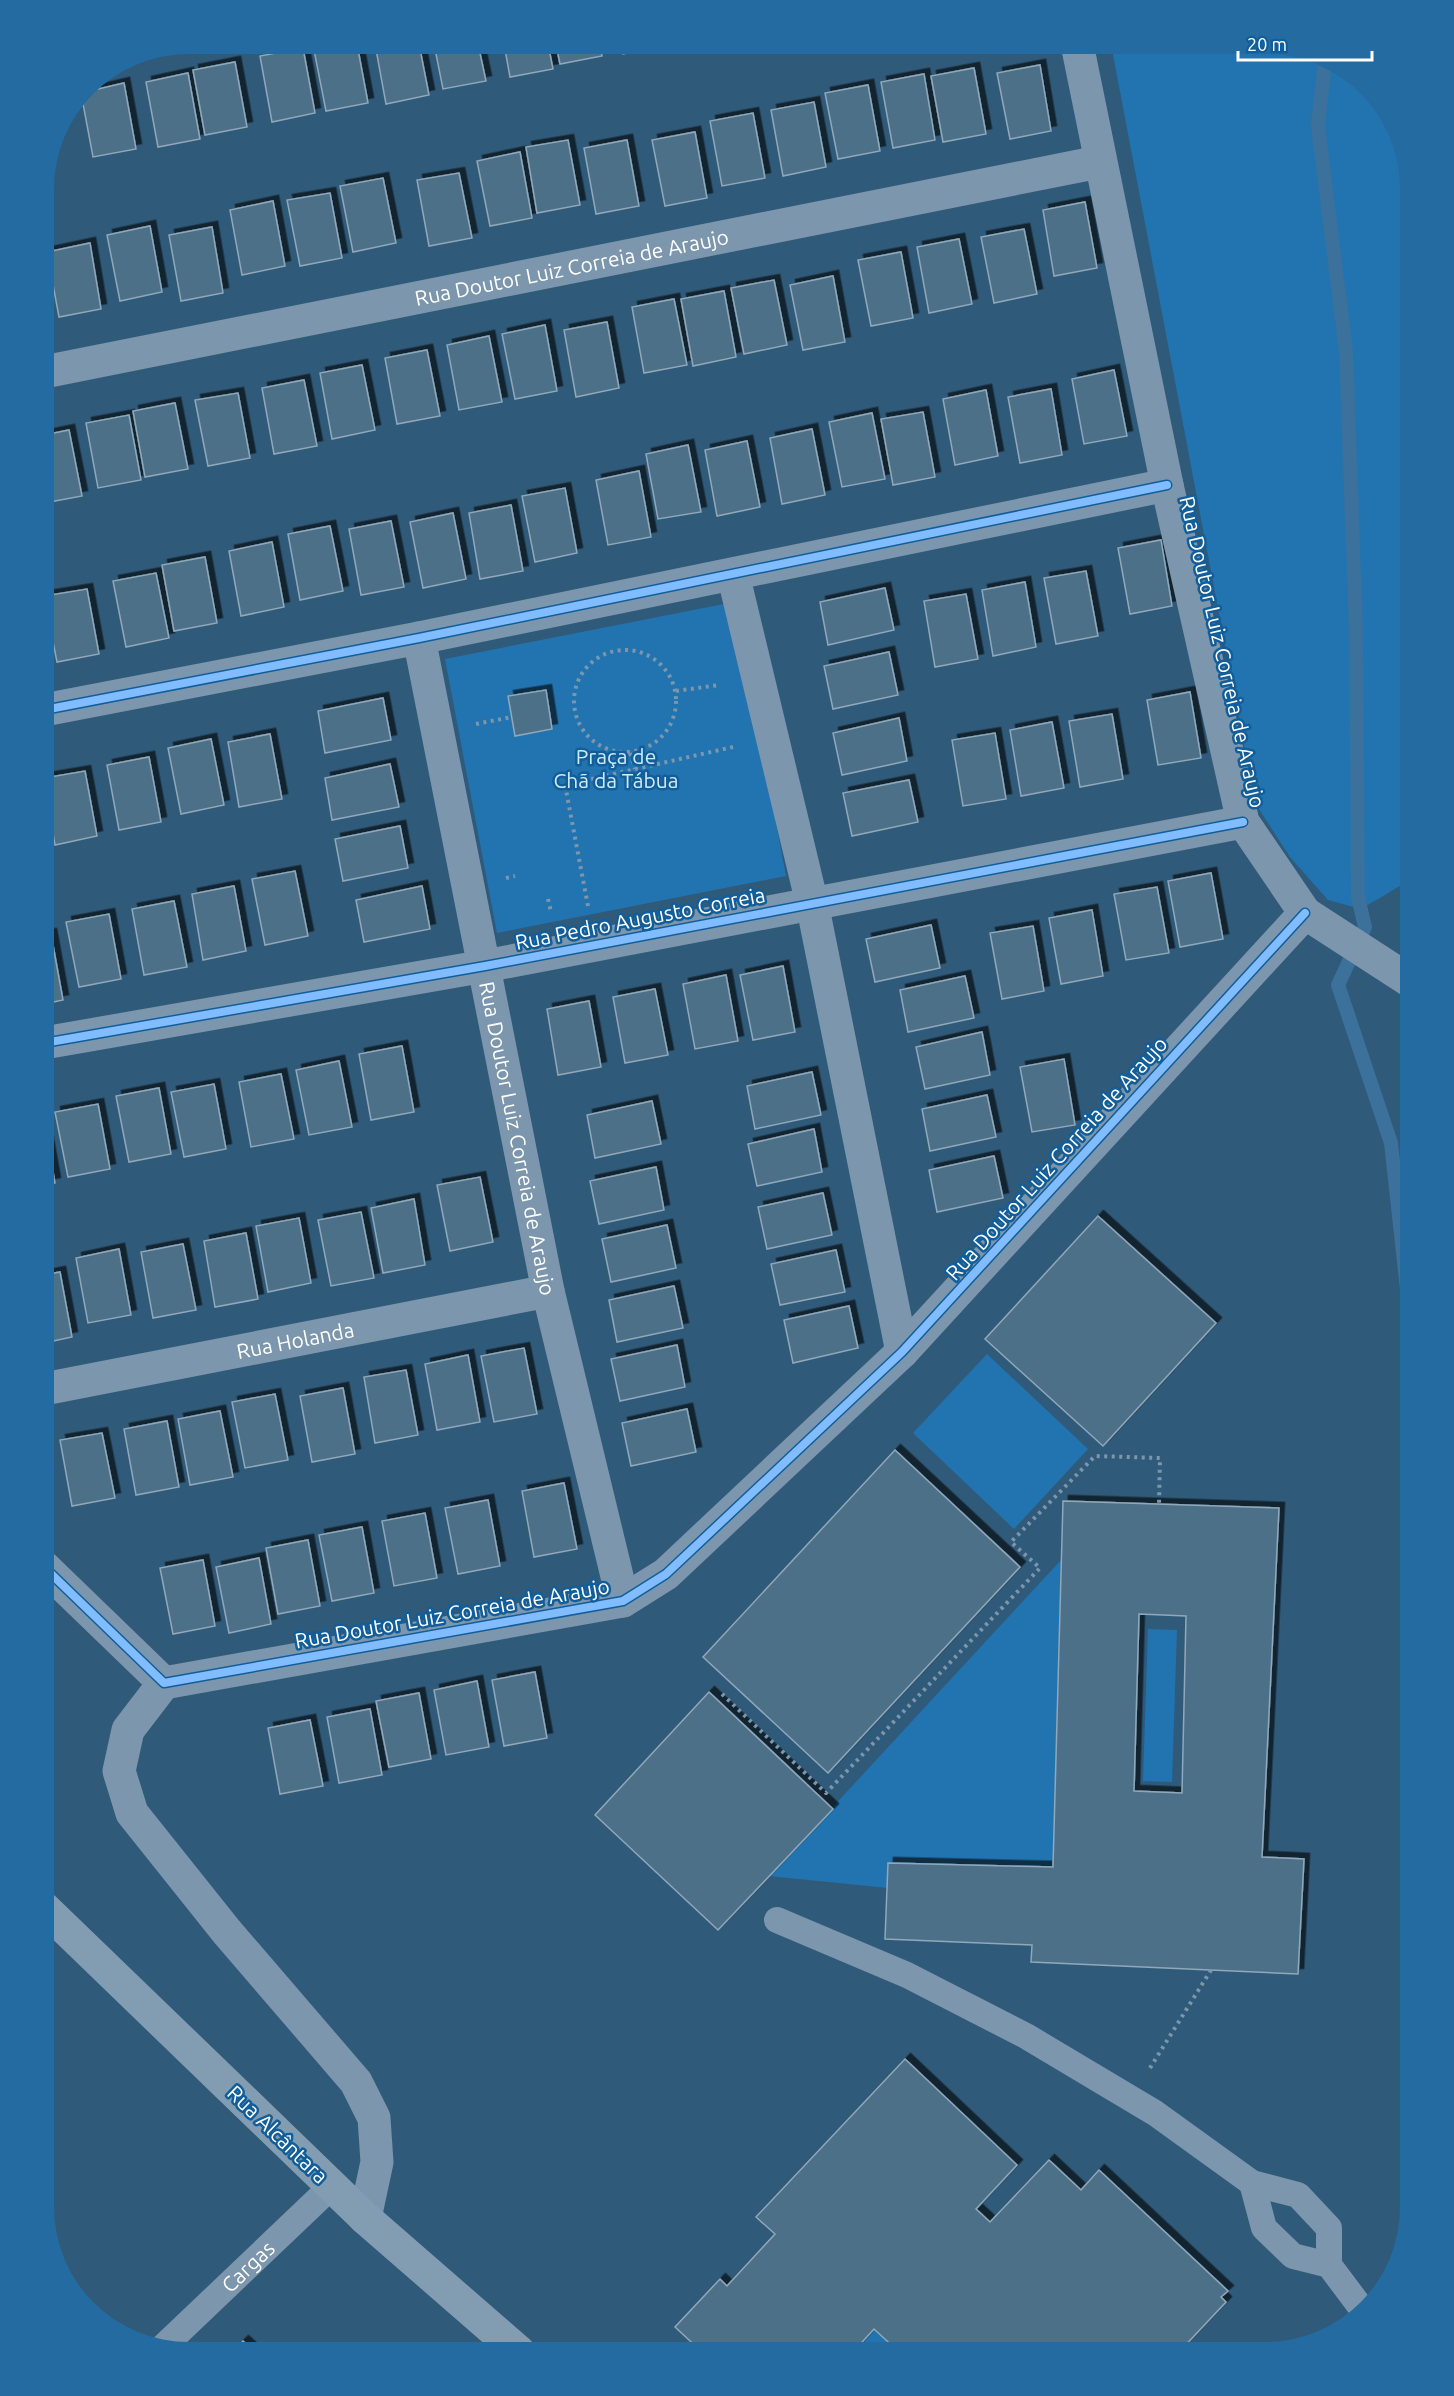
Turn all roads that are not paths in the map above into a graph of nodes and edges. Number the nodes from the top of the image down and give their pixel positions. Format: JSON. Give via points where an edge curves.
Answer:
{"nodes":[{"id":1,"x":1079,"y":54,"type":"edge"},
{"id":2,"x":1100,"y":162,"type":"junction"},
{"id":3,"x":54,"y":370,"type":"edge"},
{"id":4,"x":1167,"y":485,"type":"junction"},
{"id":5,"x":733,"y":574,"type":"junction"},
{"id":6,"x":419,"y":638,"type":"junction"},
{"id":7,"x":54,"y":708,"type":"edge"},
{"id":8,"x":1243,"y":822,"type":"junction"},
{"id":9,"x":812,"y":903,"type":"junction"},
{"id":10,"x":1315,"y":919,"type":"junction"},
{"id":11,"x":485,"y":966,"type":"junction"},
{"id":12,"x":1400,"y":970,"type":"edge"},
{"id":13,"x":54,"y":1041,"type":"edge"},
{"id":14,"x":548,"y":1291,"type":"junction"},
{"id":15,"x":902,"y":1352,"type":"junction"},
{"id":16,"x":54,"y":1387,"type":"edge"},
{"id":17,"x":54,"y":1577,"type":"edge"},
{"id":18,"x":623,"y":1601,"type":"junction"},
{"id":19,"x":164,"y":1683,"type":"junction"},
{"id":20,"x":54,"y":1918,"type":"edge"},
{"id":21,"x":777,"y":1920,"type":"dead end"},
{"id":22,"x":1252,"y":2183,"type":"junction"},
{"id":23,"x":332,"y":2186,"type":"junction"},
{"id":24,"x":365,"y":2218,"type":"junction"},
{"id":25,"x":1329,"y":2265,"type":"junction"},
{"id":26,"x":1359,"y":2304,"type":"edge"},
{"id":27,"x":170,"y":2340,"type":"edge"},
{"id":28,"x":508,"y":2342,"type":"edge"}],
"edges":[{"from":1,"to":2,"type":"street","name":"Rua Doutor Luiz Correia de Araujo"},
{"from":2,"to":3,"type":"street","name":"Rua Doutor Luiz Correia de Araujo"},
{"from":2,"to":4,"type":"street","name":"Rua Doutor Luiz Correia de Araujo"},
{"from":4,"to":5,"type":"street"},
{"from":4,"to":8,"type":"street","name":"Rua Doutor Luiz Correia de Araujo"},
{"from":5,"to":6,"type":"street"},
{"from":5,"to":9,"type":"street"},
{"from":6,"to":7,"type":"street"},
{"from":6,"to":11,"type":"street","name":"Rua Doutor Luiz Correia de Araujo"},
{"from":8,"to":9,"type":"street","name":"Rua Pedro Augusto Correia"},
{"from":8,"to":10,"type":"street","name":"Rua Doutor Luiz Correia de Araujo"},
{"from":9,"to":11,"type":"street","name":"Rua Pedro Augusto Correia"},
{"from":9,"to":15,"type":"street"},
{"from":10,"to":12,"type":"street"},
{"from":10,"to":15,"type":"street","name":"Rua Doutor Luiz Correia de Araujo"},
{"from":11,"to":13,"type":"street","name":"Rua Pedro Augusto Correia"},
{"from":11,"to":14,"type":"street","name":"Rua Doutor Luiz Correia de Araujo"},
{"from":14,"to":16,"type":"street","name":"Rua Holanda"},
{"from":14,"to":18,"type":"street","name":"Rua Doutor Luiz Correia de Araujo"},
{"from":15,"to":18,"type":"street","name":"Rua Doutor Luiz Correia de Araujo","via":[[666,1574]]},
{"from":17,"to":19,"type":"street"},
{"from":18,"to":19,"type":"street","name":"Rua Doutor Luiz Correia de Araujo"},
{"from":19,"to":24,"type":"street","via":[[128,1730],[119,1771],[132,1813],[227,1932],[356,2082],[374,2118],[377,2151]]},
{"from":20,"to":23,"type":"street","name":"Rua Alcântara"},
{"from":21,"to":22,"type":"lane","via":[[907,1975],[1026,2036],[1155,2113]]},
{"from":22,"to":25,"type":"lane","via":[[1264,2228],[1293,2256]]},
{"from":22,"to":25,"type":"lane","via":[[1291,2192],[1329,2228]]},
{"from":23,"to":24,"type":"street","name":"Rua Alcântara"},
{"from":23,"to":27,"type":"lane","name":"Cargas"},
{"from":24,"to":28,"type":"street","name":"Rua Alcântara"},
{"from":25,"to":26,"type":"lane"}]}
